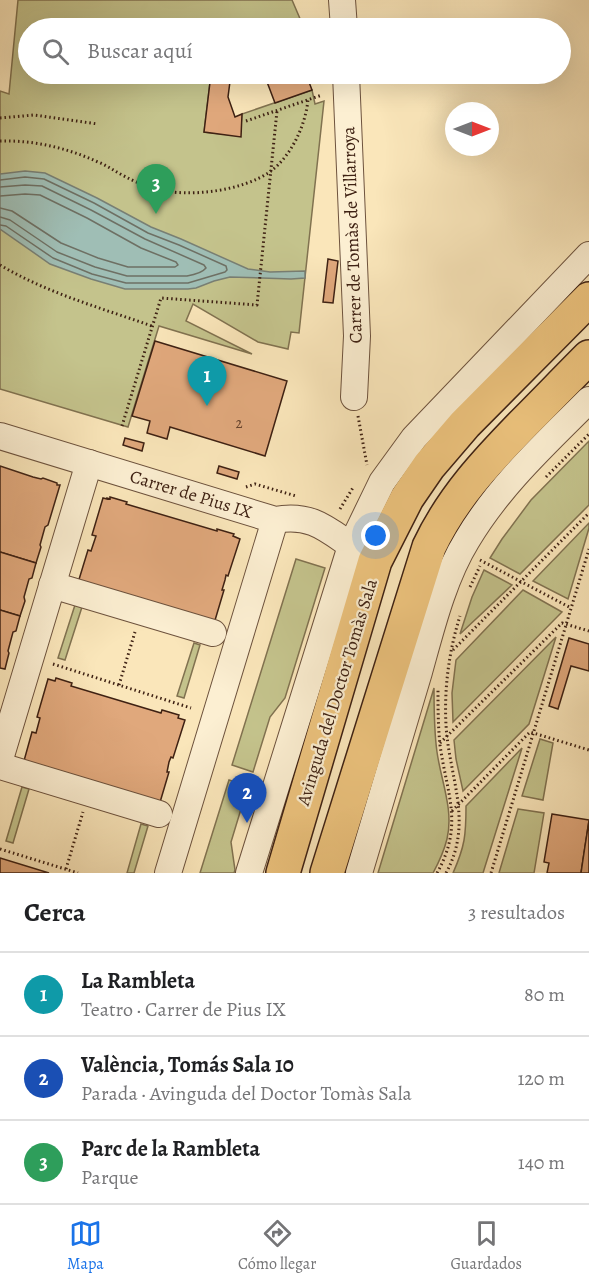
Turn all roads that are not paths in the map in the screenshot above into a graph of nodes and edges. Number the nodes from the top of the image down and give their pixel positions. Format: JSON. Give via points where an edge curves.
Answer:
{"nodes":[{"id":1,"x":342,"y":0,"type":"edge"},
{"id":2,"x":343,"y":18,"type":"edge"},
{"id":3,"x":346,"y":84,"type":"edge"},
{"id":4,"x":589,"y":255,"type":"edge"},
{"id":5,"x":589,"y":298,"type":"edge"},
{"id":6,"x":589,"y":357,"type":"edge"},
{"id":7,"x":354,"y":397,"type":"road end"},
{"id":8,"x":589,"y":400,"type":"edge"},
{"id":9,"x":0,"y":436,"type":"edge"},
{"id":10,"x":89,"y":463,"type":"junction"},
{"id":11,"x":275,"y":519,"type":"junction"},
{"id":12,"x":363,"y":554,"type":"junction"},
{"id":13,"x":52,"y":585,"type":"junction"},
{"id":14,"x":213,"y":633,"type":"dead end"},
{"id":15,"x":2,"y":745,"type":"edge"},
{"id":16,"x":0,"y":766,"type":"edge"},
{"id":17,"x":159,"y":814,"type":"dead end"},
{"id":18,"x":168,"y":873,"type":"edge"},
{"id":19,"x":249,"y":873,"type":"edge"},
{"id":20,"x":283,"y":873,"type":"edge"},
{"id":21,"x":327,"y":873,"type":"edge"},
{"id":22,"x":358,"y":873,"type":"edge"}],
"edges":[{"from":1,"to":2,"type":"street"},
{"from":3,"to":7,"type":"street","name":"Carrer de Tomàs de Villarroya","via":[[357,336]]},
{"from":4,"to":12,"type":"street","via":[[414,438],[382,482]]},
{"from":5,"to":12,"type":"main road","name":"Avinguda del Doctor Tomàs Sala","via":[[448,443]]},
{"from":6,"to":21,"type":"main road","via":[[479,470],[435,534]]},
{"from":8,"to":22,"type":"street","via":[[519,470],[462,548],[441,596]]},
{"from":9,"to":10,"type":"street","name":"Carrer de Pius IX"},
{"from":10,"to":11,"type":"street","name":"Carrer de Pius IX"},
{"from":10,"to":13,"type":"street"},
{"from":11,"to":12,"type":"street","name":"Carrer de Pius IX","via":[[296,517],[314,522]]},
{"from":11,"to":18,"type":"street"},
{"from":12,"to":19,"type":"street"},
{"from":12,"to":20,"type":"main road","name":"Avinguda del Doctor Tomàs Sala"},
{"from":13,"to":14,"type":"street"},
{"from":13,"to":15,"type":"street"},
{"from":16,"to":17,"type":"street"}]}
